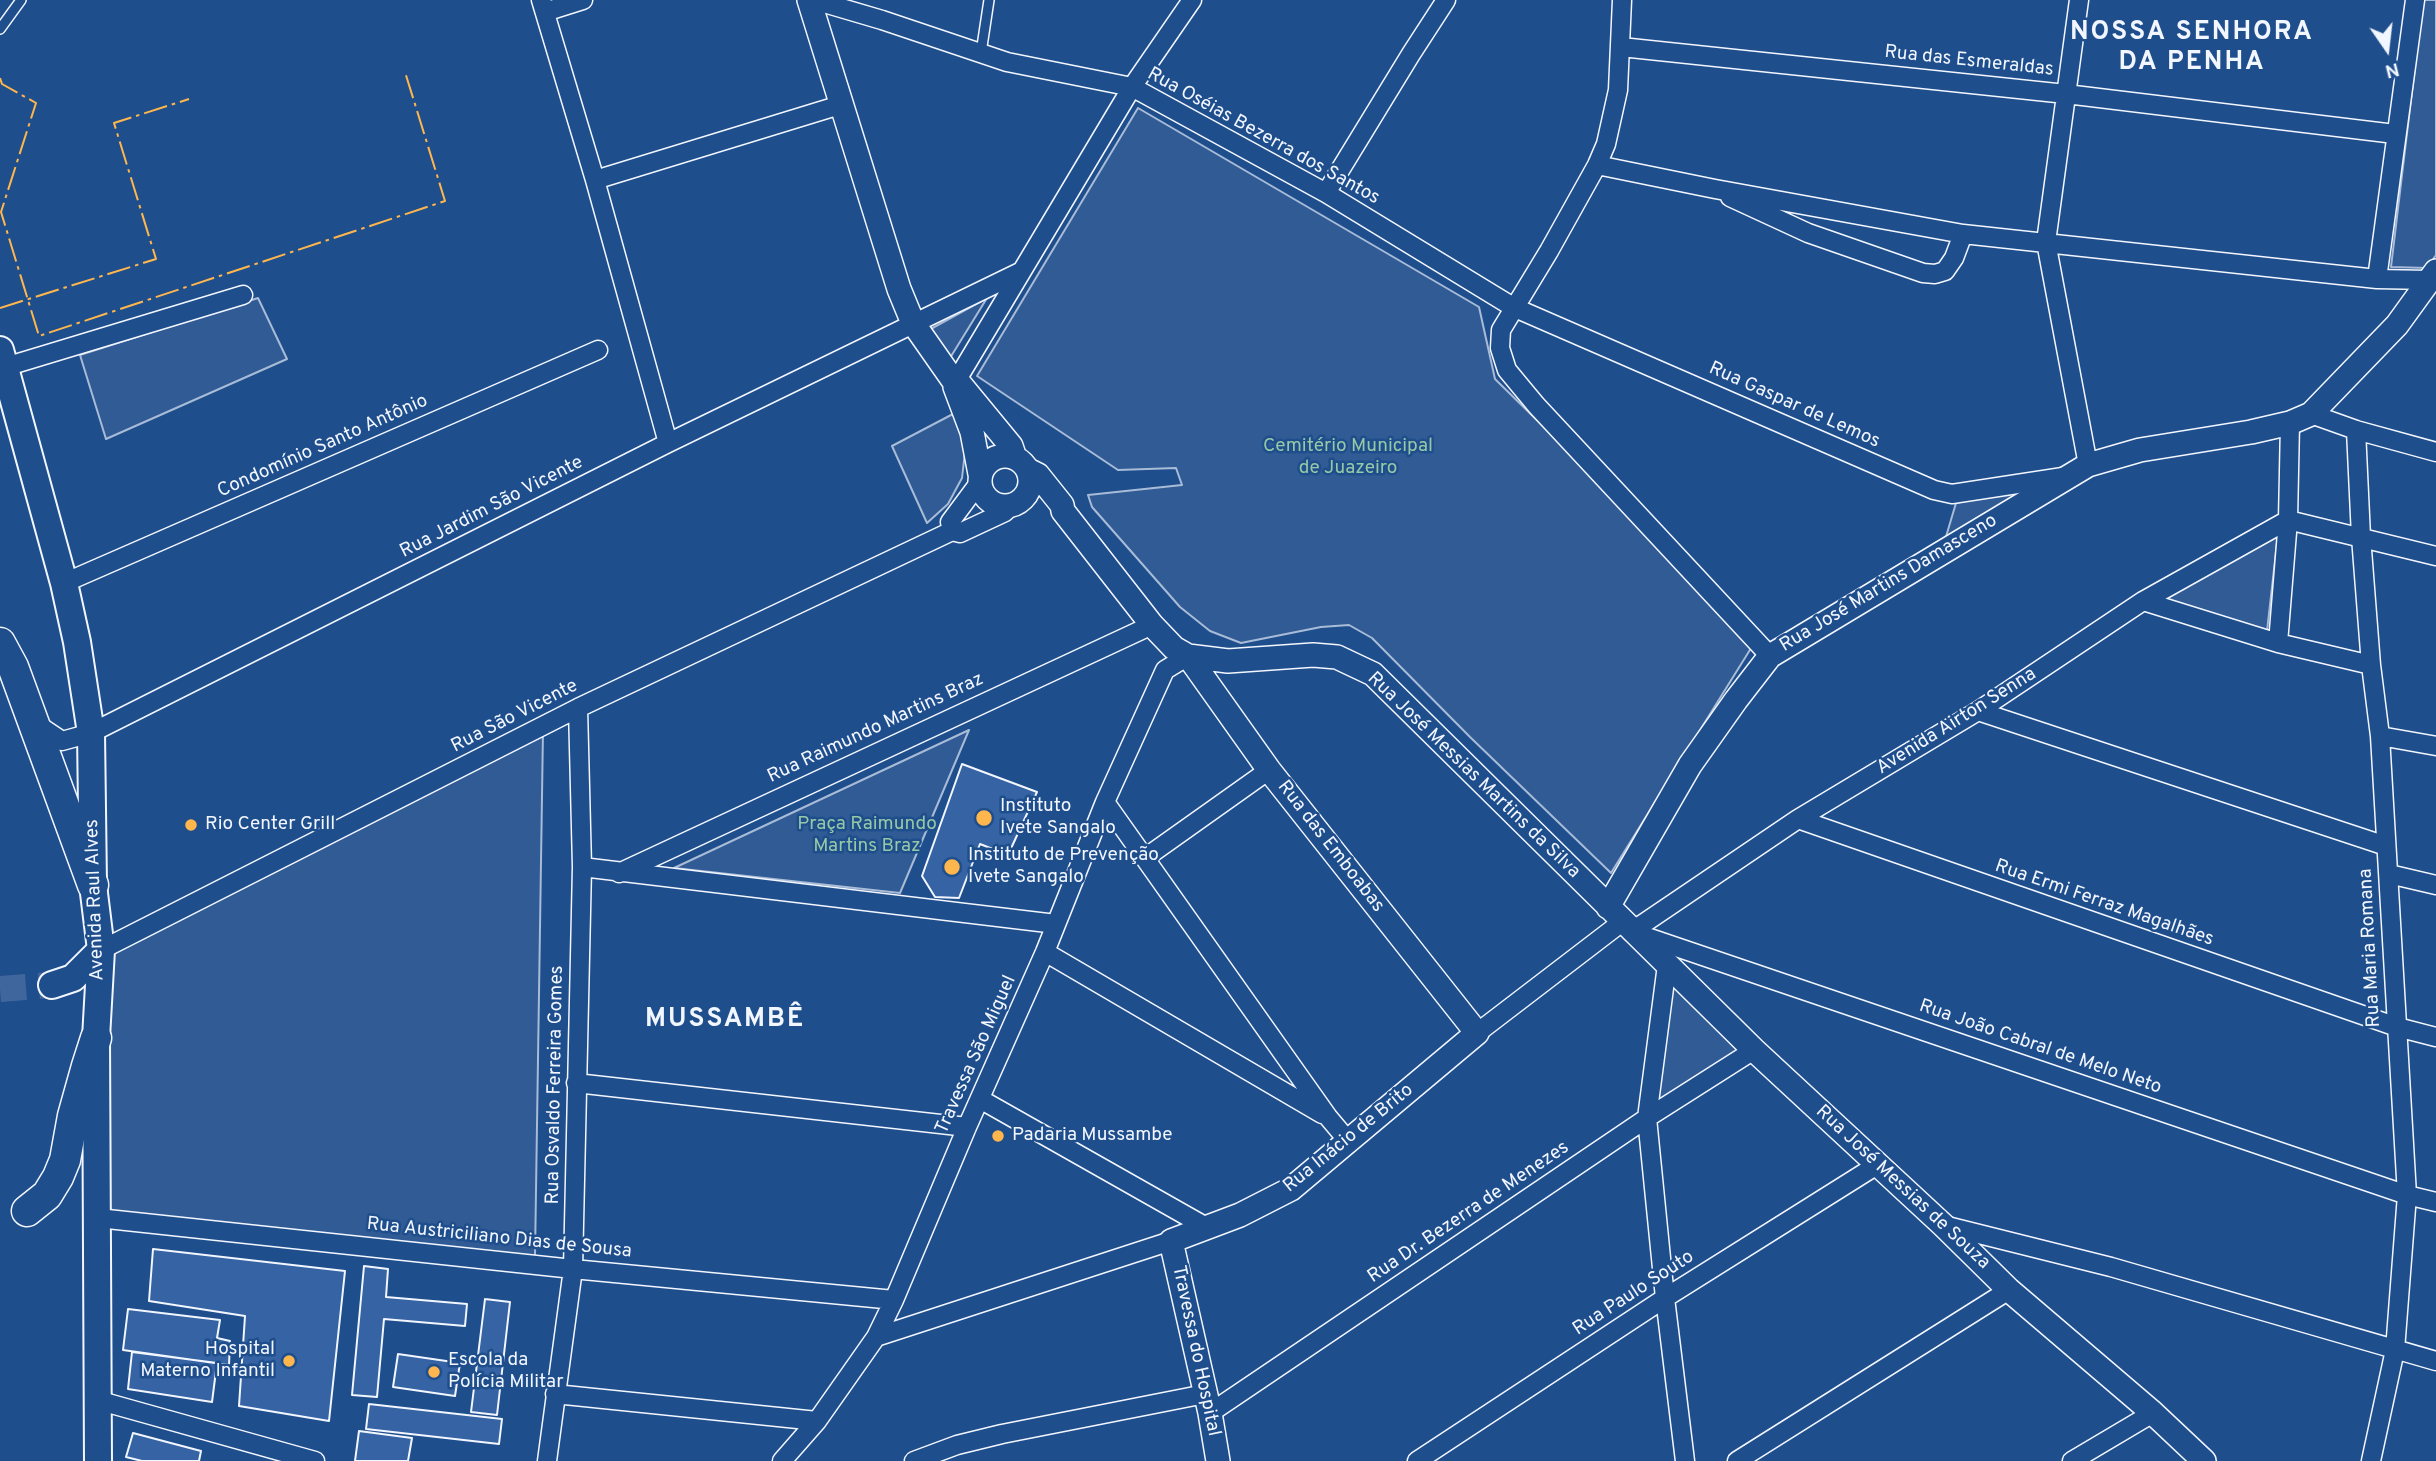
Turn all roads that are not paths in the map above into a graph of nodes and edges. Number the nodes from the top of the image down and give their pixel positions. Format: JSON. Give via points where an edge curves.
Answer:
{"nodes":[{"id":1,"x":21,"y":0,"type":"edge"},
{"id":2,"x":583,"y":0,"type":"edge"},
{"id":3,"x":811,"y":0,"type":"edge"},
{"id":4,"x":989,"y":0,"type":"edge"},
{"id":5,"x":1192,"y":0,"type":"edge"},
{"id":6,"x":1446,"y":0,"type":"edge"},
{"id":7,"x":1622,"y":0,"type":"edge"},
{"id":8,"x":2079,"y":0,"type":"edge"},
{"id":9,"x":2416,"y":0,"type":"edge"},
{"id":10,"x":543,"y":6,"type":"edge"},
{"id":11,"x":0,"y":29,"type":"edge"},
{"id":12,"x":1621,"y":47,"type":"junction"},
{"id":13,"x":981,"y":53,"type":"junction"},
{"id":14,"x":1132,"y":87,"type":"junction"},
{"id":15,"x":2066,"y":94,"type":"junction"},
{"id":16,"x":840,"y":106,"type":"junction"},
{"id":17,"x":2395,"y":134,"type":"junction"},
{"id":18,"x":1597,"y":165,"type":"junction"},
{"id":19,"x":595,"y":180,"type":"junction"},
{"id":20,"x":1715,"y":189,"type":"junction"},
{"id":21,"x":1326,"y":193,"type":"junction"},
{"id":22,"x":1963,"y":234,"type":"junction"},
{"id":23,"x":2046,"y":242,"type":"junction"},
{"id":24,"x":1022,"y":271,"type":"junction"},
{"id":25,"x":2432,"y":276,"type":"edge"},
{"id":26,"x":2377,"y":279,"type":"junction"},
{"id":27,"x":243,"y":295,"type":"dead end"},
{"id":28,"x":1513,"y":307,"type":"junction"},
{"id":29,"x":913,"y":323,"type":"junction"},
{"id":30,"x":598,"y":350,"type":"dead end"},
{"id":31,"x":2,"y":361,"type":"edge"},
{"id":32,"x":956,"y":383,"type":"junction"},
{"id":33,"x":2301,"y":419,"type":"junction"},
{"id":34,"x":2356,"y":430,"type":"junction"},
{"id":35,"x":668,"y":443,"type":"junction"},
{"id":36,"x":2436,"y":452,"type":"edge"},
{"id":37,"x":1021,"y":464,"type":"junction"},
{"id":38,"x":2088,"y":465,"type":"junction"},
{"id":39,"x":2067,"y":477,"type":"junction"},
{"id":40,"x":980,"y":479,"type":"junction"},
{"id":41,"x":1015,"y":503,"type":"junction"},
{"id":42,"x":1063,"y":512,"type":"junction"},
{"id":43,"x":2288,"y":520,"type":"junction"},
{"id":44,"x":952,"y":531,"type":"junction"},
{"id":45,"x":2361,"y":537,"type":"junction"},
{"id":46,"x":2436,"y":556,"type":"edge"},
{"id":47,"x":64,"y":583,"type":"junction"},
{"id":48,"x":2143,"y":601,"type":"junction"},
{"id":49,"x":1152,"y":625,"type":"junction"},
{"id":50,"x":0,"y":643,"type":"edge"},
{"id":51,"x":2277,"y":643,"type":"junction"},
{"id":52,"x":1188,"y":656,"type":"junction"},
{"id":53,"x":1770,"y":656,"type":"junction"},
{"id":54,"x":2371,"y":664,"type":"junction"},
{"id":55,"x":578,"y":708,"type":"junction"},
{"id":56,"x":1978,"y":711,"type":"junction"},
{"id":57,"x":35,"y":723,"type":"junction"},
{"id":58,"x":91,"y":733,"type":"junction"},
{"id":59,"x":2380,"y":736,"type":"junction"},
{"id":60,"x":2436,"y":746,"type":"edge"},
{"id":61,"x":1269,"y":769,"type":"junction"},
{"id":62,"x":1105,"y":802,"type":"junction"},
{"id":63,"x":1798,"y":819,"type":"junction"},
{"id":64,"x":2386,"y":846,"type":"junction"},
{"id":65,"x":1145,"y":858,"type":"junction"},
{"id":66,"x":582,"y":867,"type":"junction"},
{"id":67,"x":619,"y":873,"type":"junction"},
{"id":68,"x":2389,"y":874,"type":"junction"},
{"id":69,"x":93,"y":885,"type":"junction"},
{"id":70,"x":2436,"y":885,"type":"edge"},
{"id":71,"x":1620,"y":920,"type":"junction"},
{"id":72,"x":1056,"y":924,"type":"junction"},
{"id":73,"x":102,"y":950,"type":"junction"},
{"id":74,"x":1045,"y":952,"type":"junction"},
{"id":75,"x":1667,"y":965,"type":"junction"},
{"id":76,"x":52,"y":985,"type":"tunnel mouth"},
{"id":77,"x":2397,"y":1027,"type":"junction"},
{"id":78,"x":1478,"y":1033,"type":"junction"},
{"id":79,"x":2436,"y":1037,"type":"edge"},
{"id":80,"x":96,"y":1038,"type":"junction"},
{"id":81,"x":1754,"y":1050,"type":"junction"},
{"id":82,"x":576,"y":1083,"type":"junction"},
{"id":83,"x":979,"y":1099,"type":"junction"},
{"id":84,"x":1328,"y":1117,"type":"junction"},
{"id":85,"x":1647,"y":1118,"type":"junction"},
{"id":86,"x":967,"y":1128,"type":"junction"},
{"id":87,"x":1349,"y":1142,"type":"junction"},
{"id":88,"x":1877,"y":1165,"type":"junction"},
{"id":89,"x":2407,"y":1195,"type":"junction"},
{"id":90,"x":2436,"y":1202,"type":"edge"},
{"id":91,"x":27,"y":1211,"type":"dead end"},
{"id":92,"x":98,"y":1218,"type":"junction"},
{"id":93,"x":1943,"y":1225,"type":"junction"},
{"id":94,"x":1208,"y":1228,"type":"junction"},
{"id":95,"x":1171,"y":1241,"type":"junction"},
{"id":96,"x":573,"y":1269,"type":"junction"},
{"id":97,"x":2009,"y":1290,"type":"junction"},
{"id":98,"x":1665,"y":1298,"type":"junction"},
{"id":99,"x":894,"y":1300,"type":"junction"},
{"id":100,"x":876,"y":1337,"type":"junction"},
{"id":101,"x":2395,"y":1350,"type":"junction"},
{"id":102,"x":2436,"y":1361,"type":"edge"},
{"id":103,"x":555,"y":1394,"type":"junction"},
{"id":104,"x":97,"y":1400,"type":"junction"},
{"id":105,"x":1208,"y":1404,"type":"junction"},
{"id":106,"x":2153,"y":1413,"type":"junction"},
{"id":107,"x":817,"y":1422,"type":"junction"},
{"id":108,"x":789,"y":1458,"type":"edge"},
{"id":109,"x":2374,"y":1460,"type":"edge"},
{"id":110,"x":98,"y":1461,"type":"edge"},
{"id":111,"x":315,"y":1461,"type":"edge"},
{"id":112,"x":547,"y":1461,"type":"edge"},
{"id":113,"x":914,"y":1461,"type":"edge"},
{"id":114,"x":1218,"y":1461,"type":"edge"},
{"id":115,"x":1417,"y":1461,"type":"edge"},
{"id":116,"x":1685,"y":1461,"type":"edge"},
{"id":117,"x":1737,"y":1461,"type":"edge"},
{"id":118,"x":2073,"y":1461,"type":"edge"},
{"id":119,"x":2204,"y":1461,"type":"edge"}],
"edges":[{"from":1,"to":11,"type":"lane"},
{"from":2,"to":10,"type":"street"},
{"from":3,"to":13,"type":"street","name":"Rua Oséias Bezerra dos Santos"},
{"from":3,"to":16,"type":"street"},
{"from":4,"to":13,"type":"lane"},
{"from":5,"to":14,"type":"street"},
{"from":6,"to":21,"type":"street"},
{"from":7,"to":12,"type":"street"},
{"from":8,"to":15,"type":"street"},
{"from":9,"to":17,"type":"street"},
{"from":10,"to":19,"type":"street"},
{"from":12,"to":15,"type":"street","name":"Rua das Esmeraldas"},
{"from":12,"to":18,"type":"street","via":[[1612,125]]},
{"from":13,"to":14,"type":"street","name":"Rua Oséias Bezerra dos Santos"},
{"from":14,"to":21,"type":"street","name":"Rua Oséias Bezerra dos Santos"},
{"from":14,"to":24,"type":"street"},
{"from":15,"to":17,"type":"street","name":"Rua das Esmeraldas"},
{"from":15,"to":23,"type":"street"},
{"from":16,"to":19,"type":"street"},
{"from":16,"to":29,"type":"street"},
{"from":17,"to":26,"type":"street"},
{"from":18,"to":20,"type":"street"},
{"from":18,"to":28,"type":"street"},
{"from":19,"to":35,"type":"street"},
{"from":20,"to":22,"type":"street"},
{"from":20,"to":22,"type":"street","via":[[1808,233],[1923,273],[1945,271]]},
{"from":21,"to":28,"type":"street","name":"Rua Oséias Bezerra dos Santos"},
{"from":22,"to":23,"type":"street"},
{"from":23,"to":26,"type":"street"},
{"from":23,"to":38,"type":"street"},
{"from":24,"to":29,"type":"street","name":"Rua Jardim São Vicente"},
{"from":24,"to":32,"type":"street"},
{"from":25,"to":26,"type":"street"},
{"from":25,"to":33,"type":"street","via":[[2397,325]]},
{"from":27,"to":31,"type":"street"},
{"from":28,"to":39,"type":"street","name":"Rua Gaspar de Lemos","via":[[1943,493]]},
{"from":28,"to":53,"type":"street","via":[[1501,330],[1500,348],[1507,370]]},
{"from":29,"to":32,"type":"street"},
{"from":29,"to":35,"type":"street","name":"Rua Jardim São Vicente"},
{"from":30,"to":47,"type":"street","name":"Condomínio Santo Antônio"},
{"from":31,"to":47,"type":"main road","name":"Avenida Raul Alves"},
{"from":32,"to":37,"type":"street"},
{"from":32,"to":40,"type":"street","via":[[974,440]]},
{"from":33,"to":34,"type":"street"},
{"from":33,"to":38,"type":"street","name":"Rua José Martins Damasceno","via":[[2140,450]]},
{"from":33,"to":43,"type":"street"},
{"from":34,"to":36,"type":"street"},
{"from":34,"to":45,"type":"street","name":"Rua Maria Romana"},
{"from":35,"to":58,"type":"street","name":"Rua Jardim São Vicente"},
{"from":37,"to":40,"type":"street","via":[[1007,456],[990,460]]},
{"from":37,"to":41,"type":"street","via":[[1030,487]]},
{"from":37,"to":42,"type":"street","via":[[1038,475]]},
{"from":38,"to":39,"type":"street","name":"Rua José Martins Damasceno"},
{"from":39,"to":53,"type":"street","name":"Rua José Martins Damasceno"},
{"from":40,"to":41,"type":"street","via":[[987,499],[1003,506]]},
{"from":40,"to":44,"type":"street","via":[[950,522]]},
{"from":41,"to":42,"type":"street"},
{"from":41,"to":44,"type":"street","name":"Rua São Vicente","via":[[960,533]]},
{"from":42,"to":49,"type":"street"},
{"from":43,"to":45,"type":"street"},
{"from":43,"to":48,"type":"street","name":"Avenida Airton Senna"},
{"from":43,"to":51,"type":"street"},
{"from":44,"to":55,"type":"street","name":"Rua São Vicente"},
{"from":45,"to":46,"type":"street"},
{"from":45,"to":54,"type":"street","name":"Rua Maria Romana"},
{"from":47,"to":58,"type":"main road","name":"Avenida Raul Alves"},
{"from":48,"to":51,"type":"street"},
{"from":48,"to":56,"type":"street","name":"Avenida Airton Senna"},
{"from":49,"to":52,"type":"street"},
{"from":49,"to":67,"type":"street","name":"Rua Raimundo Martins Braz"},
{"from":50,"to":57,"type":"highway"},
{"from":51,"to":54,"type":"street"},
{"from":52,"to":61,"type":"street","name":"Rua das Emboabas"},
{"from":52,"to":62,"type":"street","name":"Travessa São Miguel","via":[[1165,670]]},
{"from":52,"to":71,"type":"street","name":"Rua José Messias Martins da Silva","via":[[1228,661],[1337,657],[1373,674]]},
{"from":53,"to":71,"type":"street","name":"Rua José Martins Damasceno","via":[[1690,765]]},
{"from":54,"to":59,"type":"street","name":"Rua Maria Romana"},
{"from":55,"to":66,"type":"street","name":"Rua Osvaldo Ferreira Gomes"},
{"from":55,"to":73,"type":"street","name":"Rua São Vicente"},
{"from":56,"to":63,"type":"street","name":"Avenida Airton Senna"},
{"from":56,"to":64,"type":"street"},
{"from":57,"to":58,"type":"street","name":"Rua Jardim São Vicente","via":[[62,741]]},
{"from":57,"to":69,"type":"highway"},
{"from":58,"to":69,"type":"main road","name":"Avenida Raul Alves"},
{"from":59,"to":60,"type":"street"},
{"from":59,"to":64,"type":"street","name":"Rua Maria Romana"},
{"from":61,"to":65,"type":"street"},
{"from":61,"to":78,"type":"street","name":"Rua das Emboabas"},
{"from":62,"to":65,"type":"street"},
{"from":62,"to":72,"type":"street","name":"Travessa São Miguel"},
{"from":63,"to":71,"type":"street","name":"Avenida Airton Senna"},
{"from":63,"to":77,"type":"street","name":"Rua Ermi Ferraz Magalhães"},
{"from":64,"to":68,"type":"street","name":"Rua Maria Romana"},
{"from":65,"to":84,"type":"street"},
{"from":66,"to":67,"type":"street"},
{"from":66,"to":82,"type":"street","name":"Rua Osvaldo Ferreira Gomes"},
{"from":67,"to":72,"type":"street"},
{"from":68,"to":70,"type":"street"},
{"from":68,"to":77,"type":"street","name":"Rua Maria Romana"},
{"from":69,"to":73,"type":"main road","name":"Avenida Raul Alves"},
{"from":71,"to":75,"type":"street","name":"Rua José Messias de Souza"},
{"from":71,"to":78,"type":"street","name":"Rua Inácio de Brito"},
{"from":71,"to":89,"type":"street","name":"Rua João Cabral de Melo Neto"},
{"from":72,"to":74,"type":"street","name":"Travessa São Miguel"},
{"from":73,"to":76,"type":"main road","via":[[73,978]]},
{"from":73,"to":80,"type":"main road","name":"Avenida Raul Alves"},
{"from":74,"to":83,"type":"street","name":"Travessa São Miguel"},
{"from":74,"to":84,"type":"street"},
{"from":75,"to":81,"type":"street","name":"Rua José Messias de Souza"},
{"from":75,"to":85,"type":"street"},
{"from":77,"to":79,"type":"street","name":"Rua Ermi Ferraz Magalhães"},
{"from":77,"to":89,"type":"street","name":"Rua Maria Romana"},
{"from":78,"to":87,"type":"street","name":"Rua Inácio de Brito"},
{"from":80,"to":91,"type":"highway","via":[[65,1160],[47,1195]]},
{"from":80,"to":92,"type":"main road","name":"Avenida Raul Alves"},
{"from":81,"to":85,"type":"street","name":"Rua Dr. Bezerra de Menezes"},
{"from":81,"to":88,"type":"street","name":"Rua José Messias de Souza"},
{"from":82,"to":86,"type":"street"},
{"from":82,"to":96,"type":"street","name":"Rua Osvaldo Ferreira Gomes"},
{"from":83,"to":86,"type":"street","name":"Travessa São Miguel"},
{"from":83,"to":94,"type":"street"},
{"from":84,"to":87,"type":"street"},
{"from":85,"to":98,"type":"street"},
{"from":85,"to":105,"type":"street","name":"Rua Dr. Bezerra de Menezes"},
{"from":86,"to":99,"type":"street","name":"Travessa São Miguel"},
{"from":87,"to":94,"type":"street","name":"Rua Inácio de Brito","via":[[1291,1189]]},
{"from":88,"to":93,"type":"street","name":"Rua José Messias de Souza"},
{"from":88,"to":98,"type":"street","name":"Rua Paulo Souto"},
{"from":89,"to":90,"type":"street","name":"Rua João Cabral de Melo Neto"},
{"from":89,"to":101,"type":"street","name":"Rua Maria Romana"},
{"from":92,"to":96,"type":"street","name":"Rua Austriciliano Dias de Sousa"},
{"from":92,"to":104,"type":"main road","name":"Avenida Raul Alves"},
{"from":93,"to":97,"type":"street","name":"Rua José Messias de Souza"},
{"from":93,"to":101,"type":"street","via":[[2111,1267]]},
{"from":94,"to":95,"type":"street","name":"Rua Inácio de Brito"},
{"from":95,"to":100,"type":"street","name":"Rua Inácio de Brito"},
{"from":95,"to":105,"type":"street","name":"Travessa do Hospital"},
{"from":96,"to":99,"type":"street","name":"Rua Austriciliano Dias de Sousa"},
{"from":96,"to":103,"type":"street","name":"Rua Osvaldo Ferreira Gomes"},
{"from":97,"to":106,"type":"street","name":"Rua José Messias de Souza"},
{"from":97,"to":117,"type":"street"},
{"from":98,"to":115,"type":"street","name":"Rua Paulo Souto"},
{"from":98,"to":116,"type":"street"},
{"from":99,"to":100,"type":"street","name":"Travessa São Miguel"},
{"from":100,"to":107,"type":"street","name":"Travessa São Miguel"},
{"from":101,"to":102,"type":"street"},
{"from":101,"to":109,"type":"street","name":"Rua Maria Romana"},
{"from":103,"to":107,"type":"street"},
{"from":103,"to":112,"type":"street","name":"Rua Osvaldo Ferreira Gomes"},
{"from":104,"to":110,"type":"main road","name":"Avenida Raul Alves"},
{"from":104,"to":111,"type":"street"},
{"from":105,"to":113,"type":"street","via":[[1002,1434],[957,1444]]},
{"from":105,"to":114,"type":"street","name":"Travessa do Hospital"},
{"from":106,"to":118,"type":"street"},
{"from":106,"to":119,"type":"street","name":"Rua José Messias de Souza"},
{"from":107,"to":108,"type":"street","name":"Travessa São Miguel"}]}
